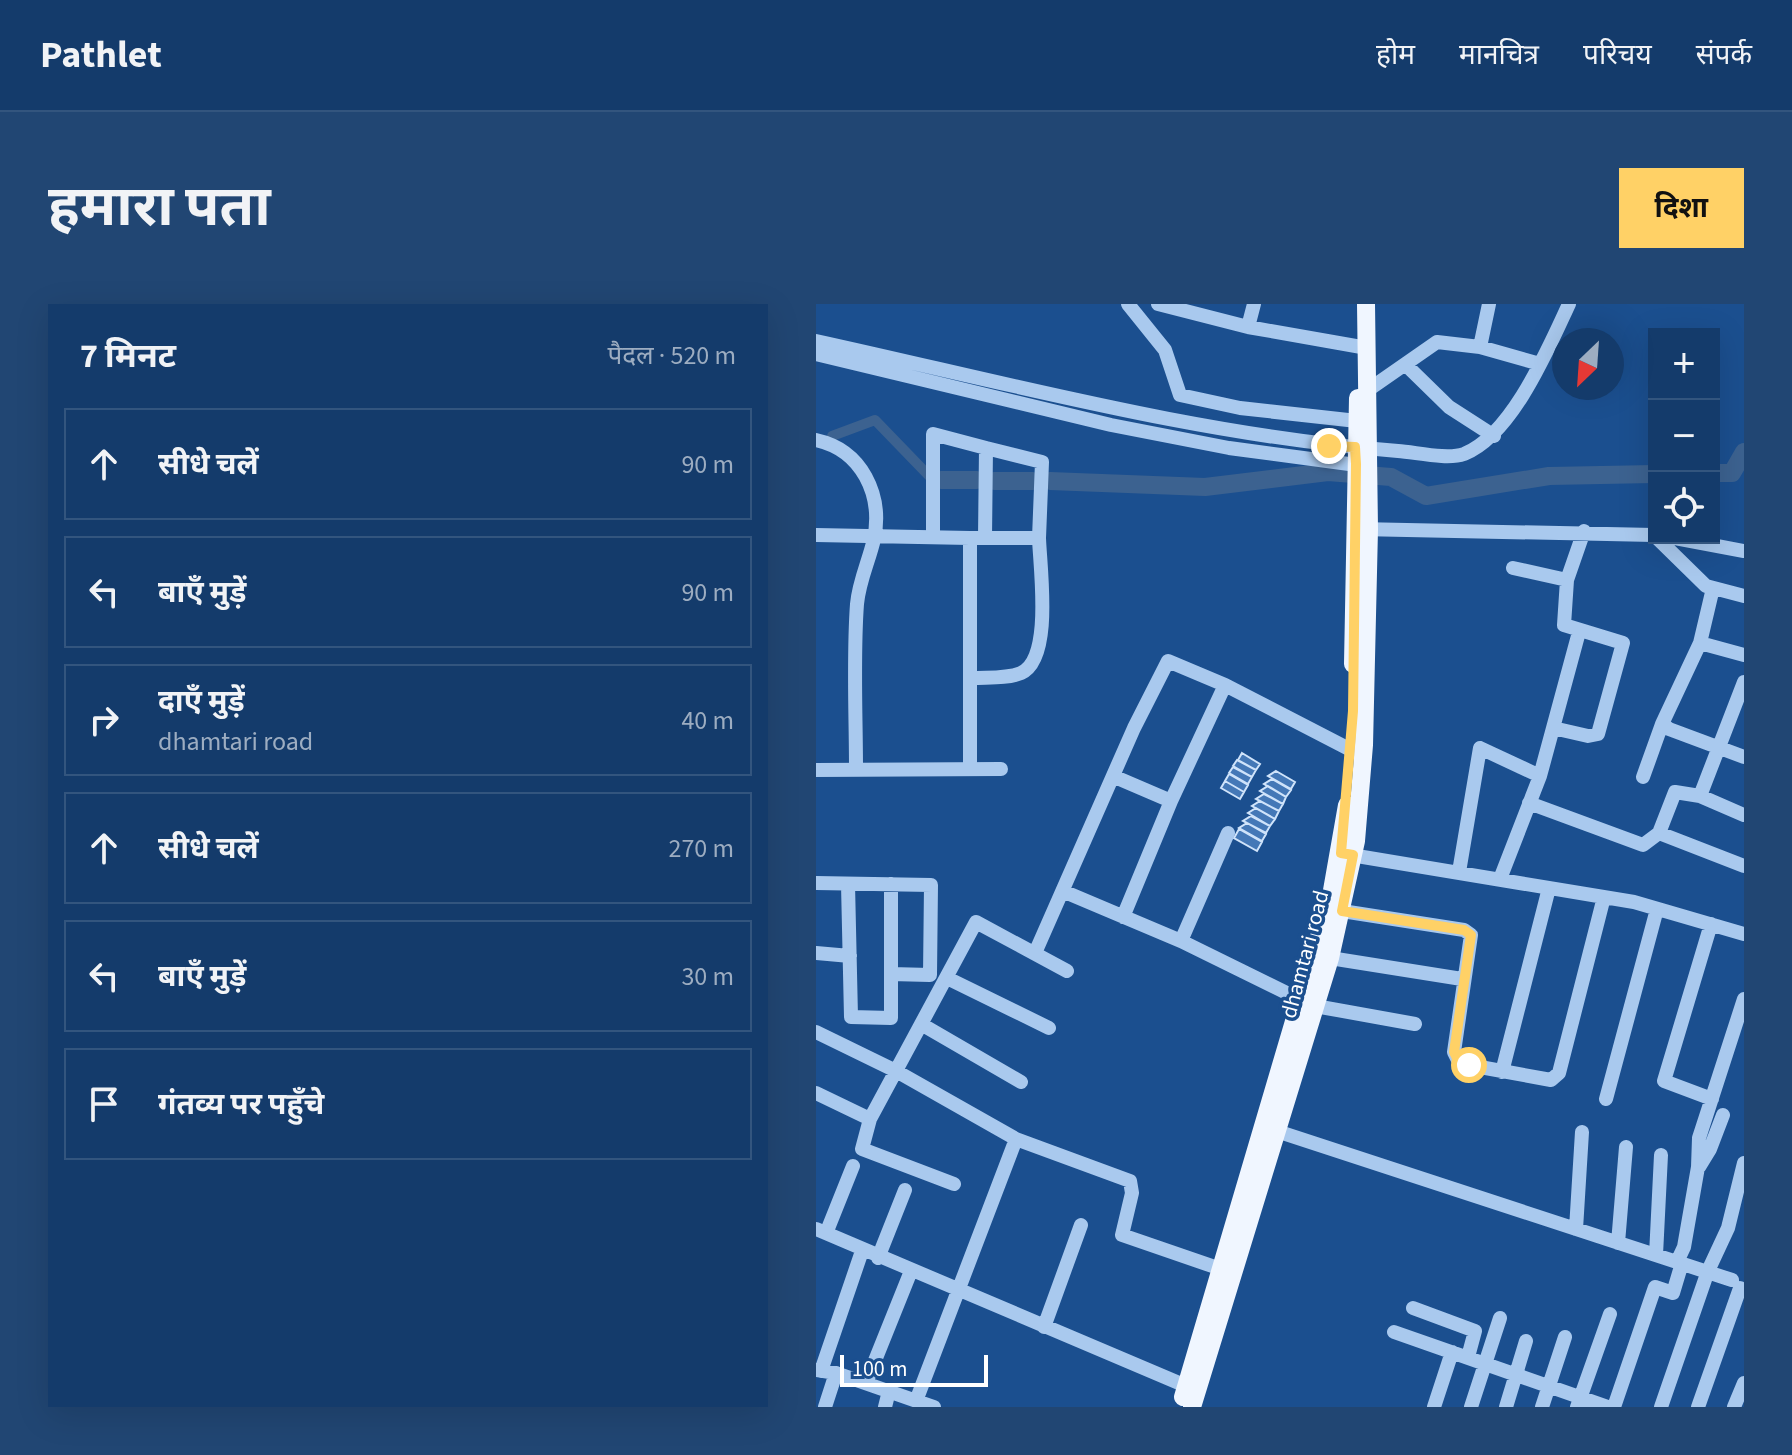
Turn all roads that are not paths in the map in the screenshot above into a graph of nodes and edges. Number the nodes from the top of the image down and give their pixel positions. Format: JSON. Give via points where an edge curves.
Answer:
{"nodes":[{"id":1,"x":1128,"y":304,"type":"edge"},
{"id":2,"x":1158,"y":304,"type":"edge"},
{"id":3,"x":1254,"y":304,"type":"edge"},
{"id":4,"x":1356,"y":304,"type":"edge"},
{"id":5,"x":1366,"y":304,"type":"edge"},
{"id":6,"x":1489,"y":304,"type":"edge"},
{"id":7,"x":1569,"y":304,"type":"edge"},
{"id":8,"x":1248,"y":327,"type":"junction"},
{"id":9,"x":816,"y":341,"type":"edge"},
{"id":10,"x":1480,"y":347,"type":"junction"},
{"id":11,"x":1362,"y":349,"type":"junction"},
{"id":12,"x":816,"y":354,"type":"edge"},
{"id":13,"x":1540,"y":364,"type":"junction"},
{"id":14,"x":1406,"y":365,"type":"junction"},
{"id":15,"x":1368,"y":390,"type":"junction"},
{"id":16,"x":1357,"y":421,"type":"junction"},
{"id":17,"x":1494,"y":436,"type":"junction"},
{"id":18,"x":816,"y":440,"type":"edge"},
{"id":19,"x":986,"y":448,"type":"junction"},
{"id":20,"x":1363,"y":460,"type":"junction"},
{"id":21,"x":816,"y":522,"type":"edge"},
{"id":22,"x":1362,"y":529,"type":"junction"},
{"id":23,"x":1584,"y":531,"type":"junction"},
{"id":24,"x":816,"y":535,"type":"edge"},
{"id":25,"x":1648,"y":535,"type":"edge"},
{"id":26,"x":875,"y":536,"type":"junction"},
{"id":27,"x":933,"y":537,"type":"junction"},
{"id":28,"x":977,"y":538,"type":"junction"},
{"id":29,"x":1039,"y":538,"type":"junction"},
{"id":30,"x":1664,"y":544,"type":"edge"},
{"id":31,"x":1707,"y":544,"type":"edge"},
{"id":32,"x":1744,"y":551,"type":"edge"},
{"id":33,"x":1513,"y":568,"type":"dead end"},
{"id":34,"x":1567,"y":580,"type":"junction"},
{"id":35,"x":1713,"y":588,"type":"junction"},
{"id":36,"x":1744,"y":596,"type":"edge"},
{"id":37,"x":1579,"y":632,"type":"junction"},
{"id":38,"x":1700,"y":643,"type":"junction"},
{"id":39,"x":1744,"y":655,"type":"edge"},
{"id":40,"x":972,"y":678,"type":"junction"},
{"id":41,"x":1744,"y":682,"type":"edge"},
{"id":42,"x":1225,"y":685,"type":"junction"},
{"id":43,"x":1662,"y":724,"type":"junction"},
{"id":44,"x":1553,"y":728,"type":"junction"},
{"id":45,"x":1717,"y":748,"type":"junction"},
{"id":46,"x":1351,"y":750,"type":"junction"},
{"id":47,"x":1744,"y":757,"type":"edge"},
{"id":48,"x":856,"y":769,"type":"junction"},
{"id":49,"x":970,"y":769,"type":"junction"},
{"id":50,"x":1001,"y":769,"type":"dead end"},
{"id":51,"x":816,"y":770,"type":"edge"},
{"id":52,"x":1540,"y":776,"type":"junction"},
{"id":53,"x":1115,"y":777,"type":"junction"},
{"id":54,"x":1643,"y":777,"type":"dead end"},
{"id":55,"x":1700,"y":796,"type":"junction"},
{"id":56,"x":1171,"y":801,"type":"junction"},
{"id":57,"x":1529,"y":803,"type":"junction"},
{"id":58,"x":1744,"y":815,"type":"edge"},
{"id":59,"x":1228,"y":833,"type":"dead end"},
{"id":60,"x":1659,"y":833,"type":"junction"},
{"id":61,"x":1347,"y":854,"type":"junction"},
{"id":62,"x":1744,"y":866,"type":"edge"},
{"id":63,"x":1459,"y":872,"type":"junction"},
{"id":64,"x":1500,"y":879,"type":"junction"},
{"id":65,"x":816,"y":883,"type":"edge"},
{"id":66,"x":848,"y":884,"type":"junction"},
{"id":67,"x":891,"y":884,"type":"junction"},
{"id":68,"x":1549,"y":888,"type":"junction"},
{"id":69,"x":1065,"y":892,"type":"junction"},
{"id":70,"x":1604,"y":897,"type":"junction"},
{"id":71,"x":1657,"y":909,"type":"junction"},
{"id":72,"x":1342,"y":911,"type":"junction"},
{"id":73,"x":1123,"y":917,"type":"junction"},
{"id":74,"x":1711,"y":924,"type":"junction"},
{"id":75,"x":1744,"y":934,"type":"edge"},
{"id":76,"x":1181,"y":941,"type":"junction"},
{"id":77,"x":816,"y":953,"type":"edge"},
{"id":78,"x":1035,"y":953,"type":"junction"},
{"id":79,"x":850,"y":956,"type":"junction"},
{"id":80,"x":1330,"y":958,"type":"junction"},
{"id":81,"x":1067,"y":971,"type":"dead end"},
{"id":82,"x":891,"y":974,"type":"junction"},
{"id":83,"x":947,"y":978,"type":"junction"},
{"id":84,"x":1462,"y":979,"type":"junction"},
{"id":85,"x":1744,"y":999,"type":"edge"},
{"id":86,"x":1308,"y":1003,"type":"junction"},
{"id":87,"x":921,"y":1024,"type":"junction"},
{"id":88,"x":1415,"y":1024,"type":"dead end"},
{"id":89,"x":1049,"y":1028,"type":"dead end"},
{"id":90,"x":816,"y":1032,"type":"edge"},
{"id":91,"x":896,"y":1071,"type":"junction"},
{"id":92,"x":1502,"y":1072,"type":"junction"},
{"id":93,"x":1021,"y":1082,"type":"dead end"},
{"id":94,"x":816,"y":1093,"type":"edge"},
{"id":95,"x":1606,"y":1099,"type":"dead end"},
{"id":96,"x":1712,"y":1099,"type":"junction"},
{"id":97,"x":1723,"y":1115,"type":"dead end"},
{"id":98,"x":870,"y":1119,"type":"junction"},
{"id":99,"x":1270,"y":1129,"type":"junction"},
{"id":100,"x":1582,"y":1132,"type":"dead end"},
{"id":101,"x":1016,"y":1139,"type":"junction"},
{"id":102,"x":1626,"y":1147,"type":"dead end"},
{"id":103,"x":1661,"y":1155,"type":"dead end"},
{"id":104,"x":1744,"y":1163,"type":"edge"},
{"id":105,"x":853,"y":1166,"type":"dead end"},
{"id":106,"x":1698,"y":1167,"type":"junction"},
{"id":107,"x":954,"y":1184,"type":"dead end"},
{"id":108,"x":905,"y":1190,"type":"dead end"},
{"id":109,"x":1081,"y":1225,"type":"dead end"},
{"id":110,"x":1576,"y":1229,"type":"junction"},
{"id":111,"x":821,"y":1230,"type":"edge"},
{"id":112,"x":1618,"y":1243,"type":"junction"},
{"id":113,"x":862,"y":1251,"type":"junction"},
{"id":114,"x":1656,"y":1255,"type":"junction"},
{"id":115,"x":878,"y":1258,"type":"junction"},
{"id":116,"x":1680,"y":1262,"type":"junction"},
{"id":117,"x":1221,"y":1269,"type":"junction"},
{"id":118,"x":911,"y":1271,"type":"junction"},
{"id":119,"x":1708,"y":1271,"type":"junction"},
{"id":120,"x":1740,"y":1282,"type":"edge"},
{"id":121,"x":956,"y":1290,"type":"junction"},
{"id":122,"x":1413,"y":1308,"type":"dead end"},
{"id":123,"x":1610,"y":1314,"type":"dead end"},
{"id":124,"x":1500,"y":1318,"type":"dead end"},
{"id":125,"x":1451,"y":1322,"type":"junction"},
{"id":126,"x":1044,"y":1327,"type":"junction"},
{"id":127,"x":1394,"y":1332,"type":"dead end"},
{"id":128,"x":1565,"y":1337,"type":"dead end"},
{"id":129,"x":1526,"y":1341,"type":"dead end"},
{"id":130,"x":1448,"y":1350,"type":"junction"},
{"id":131,"x":1468,"y":1357,"type":"junction"},
{"id":132,"x":1485,"y":1363,"type":"junction"},
{"id":133,"x":824,"y":1371,"type":"edge"},
{"id":134,"x":1516,"y":1373,"type":"junction"},
{"id":135,"x":866,"y":1383,"type":"junction"},
{"id":136,"x":1744,"y":1383,"type":"edge"},
{"id":137,"x":1549,"y":1385,"type":"junction"},
{"id":138,"x":1186,"y":1386,"type":"junction"},
{"id":139,"x":889,"y":1391,"type":"junction"},
{"id":140,"x":916,"y":1401,"type":"junction"},
{"id":141,"x":1579,"y":1401,"type":"edge"},
{"id":142,"x":825,"y":1407,"type":"edge"},
{"id":143,"x":885,"y":1407,"type":"edge"},
{"id":144,"x":934,"y":1407,"type":"edge"},
{"id":145,"x":1179,"y":1407,"type":"edge"},
{"id":146,"x":1192,"y":1407,"type":"edge"},
{"id":147,"x":1434,"y":1407,"type":"edge"},
{"id":148,"x":1471,"y":1407,"type":"edge"},
{"id":149,"x":1506,"y":1407,"type":"edge"},
{"id":150,"x":1542,"y":1407,"type":"edge"},
{"id":151,"x":1611,"y":1407,"type":"edge"},
{"id":152,"x":1661,"y":1407,"type":"edge"},
{"id":153,"x":1698,"y":1407,"type":"edge"},
{"id":154,"x":1734,"y":1407,"type":"edge"}],
"edges":[{"from":1,"to":16,"type":"street","via":[[1165,350],[1180,395],[1240,408]]},
{"from":2,"to":8,"type":"street"},
{"from":3,"to":8,"type":"street"},
{"from":4,"to":11,"type":"main road"},
{"from":5,"to":11,"type":"main road"},
{"from":6,"to":10,"type":"street"},
{"from":7,"to":13,"type":"street"},
{"from":8,"to":11,"type":"street"},
{"from":9,"to":20,"type":"street"},
{"from":10,"to":13,"type":"street"},
{"from":10,"to":14,"type":"street","via":[[1437,342]]},
{"from":11,"to":15,"type":"main road"},
{"from":11,"to":16,"type":"main road"},
{"from":12,"to":20,"type":"street","via":[[1229,448]]},
{"from":13,"to":17,"type":"street"},
{"from":14,"to":15,"type":"street"},
{"from":14,"to":17,"type":"street","via":[[1449,407]]},
{"from":15,"to":20,"type":"main road"},
{"from":16,"to":20,"type":"main road"},
{"from":17,"to":20,"type":"street","via":[[1461,455]]},
{"from":18,"to":26,"type":"street","via":[[845,451],[860,467],[871,485]]},
{"from":19,"to":27,"type":"street","via":[[933,434]]},
{"from":19,"to":28,"type":"street"},
{"from":19,"to":29,"type":"street","via":[[1042,462]]},
{"from":20,"to":22,"type":"main road"},
{"from":21,"to":24,"type":"street"},
{"from":22,"to":23,"type":"street"},
{"from":22,"to":46,"type":"main road"},
{"from":22,"to":61,"type":"main road","name":"dhamtari road","via":[[1364,745]]},
{"from":23,"to":25,"type":"street"},
{"from":23,"to":34,"type":"street"},
{"from":24,"to":26,"type":"street"},
{"from":26,"to":27,"type":"street"},
{"from":26,"to":48,"type":"street","via":[[857,606]]},
{"from":27,"to":28,"type":"street"},
{"from":28,"to":29,"type":"street"},
{"from":28,"to":40,"type":"street"},
{"from":29,"to":40,"type":"street","via":[[1037,660],[1023,672]]},
{"from":30,"to":35,"type":"street"},
{"from":31,"to":32,"type":"street"},
{"from":33,"to":34,"type":"street"},
{"from":34,"to":37,"type":"street","via":[[1563,621]]},
{"from":35,"to":36,"type":"street"},
{"from":35,"to":38,"type":"street"},
{"from":37,"to":44,"type":"street"},
{"from":37,"to":44,"type":"street","via":[[1623,643],[1611,688],[1598,734]]},
{"from":38,"to":39,"type":"street"},
{"from":38,"to":43,"type":"street"},
{"from":40,"to":49,"type":"street"},
{"from":41,"to":45,"type":"street"},
{"from":42,"to":46,"type":"street"},
{"from":42,"to":53,"type":"street","via":[[1168,661]]},
{"from":42,"to":56,"type":"street"},
{"from":43,"to":45,"type":"street"},
{"from":43,"to":54,"type":"street"},
{"from":44,"to":52,"type":"street"},
{"from":45,"to":47,"type":"street"},
{"from":45,"to":55,"type":"street"},
{"from":46,"to":61,"type":"main road"},
{"from":48,"to":49,"type":"street"},
{"from":48,"to":51,"type":"street"},
{"from":49,"to":50,"type":"street"},
{"from":52,"to":57,"type":"street"},
{"from":52,"to":63,"type":"street","via":[[1480,748]]},
{"from":53,"to":56,"type":"street"},
{"from":53,"to":69,"type":"street"},
{"from":55,"to":58,"type":"street"},
{"from":55,"to":60,"type":"street","via":[[1675,792]]},
{"from":56,"to":73,"type":"street"},
{"from":57,"to":60,"type":"street","via":[[1643,845]]},
{"from":57,"to":64,"type":"street"},
{"from":59,"to":76,"type":"street"},
{"from":60,"to":62,"type":"street"},
{"from":61,"to":63,"type":"street"},
{"from":61,"to":72,"type":"main road","name":"dhamtari road"},
{"from":61,"to":86,"type":"main road"},
{"from":63,"to":64,"type":"street"},
{"from":64,"to":68,"type":"street"},
{"from":65,"to":66,"type":"street"},
{"from":66,"to":67,"type":"street"},
{"from":66,"to":79,"type":"street"},
{"from":67,"to":82,"type":"street"},
{"from":67,"to":82,"type":"street","via":[[931,885],[932,937],[930,975]]},
{"from":68,"to":70,"type":"street"},
{"from":68,"to":92,"type":"street"},
{"from":69,"to":73,"type":"street"},
{"from":69,"to":78,"type":"street"},
{"from":70,"to":71,"type":"street"},
{"from":70,"to":92,"type":"street","via":[[1559,1073],[1551,1080]]},
{"from":71,"to":74,"type":"street"},
{"from":71,"to":95,"type":"street"},
{"from":72,"to":80,"type":"main road","name":"dhamtari road"},
{"from":72,"to":84,"type":"street","via":[[1464,930],[1471,935]]},
{"from":73,"to":76,"type":"street"},
{"from":74,"to":75,"type":"street"},
{"from":74,"to":96,"type":"street","via":[[1664,1081]]},
{"from":76,"to":86,"type":"street"},
{"from":77,"to":79,"type":"street"},
{"from":78,"to":81,"type":"street"},
{"from":78,"to":83,"type":"street","via":[[976,922]]},
{"from":79,"to":82,"type":"street","via":[[851,1017],[891,1018]]},
{"from":80,"to":84,"type":"street"},
{"from":80,"to":86,"type":"main road","name":"dhamtari road"},
{"from":83,"to":87,"type":"street"},
{"from":83,"to":89,"type":"street"},
{"from":84,"to":92,"type":"street","via":[[1454,1052],[1458,1060]]},
{"from":85,"to":96,"type":"street"},
{"from":86,"to":88,"type":"street"},
{"from":86,"to":99,"type":"main road"},
{"from":87,"to":91,"type":"street"},
{"from":87,"to":93,"type":"street"},
{"from":90,"to":91,"type":"street"},
{"from":91,"to":98,"type":"street"},
{"from":91,"to":101,"type":"street"},
{"from":94,"to":98,"type":"street"},
{"from":96,"to":106,"type":"street","via":[[1699,1138]]},
{"from":97,"to":106,"type":"street"},
{"from":98,"to":107,"type":"street","via":[[862,1149]]},
{"from":99,"to":110,"type":"street"},
{"from":99,"to":117,"type":"main road"},
{"from":99,"to":146,"type":"main road"},
{"from":100,"to":110,"type":"street"},
{"from":101,"to":117,"type":"street","via":[[1130,1181],[1122,1235]]},
{"from":101,"to":121,"type":"street"},
{"from":102,"to":112,"type":"street"},
{"from":103,"to":114,"type":"street"},
{"from":104,"to":119,"type":"street","via":[[1728,1228]]},
{"from":105,"to":111,"type":"street"},
{"from":106,"to":116,"type":"street"},
{"from":108,"to":115,"type":"street"},
{"from":109,"to":126,"type":"street"},
{"from":110,"to":112,"type":"street"},
{"from":111,"to":113,"type":"street"},
{"from":112,"to":114,"type":"street"},
{"from":113,"to":115,"type":"street"},
{"from":113,"to":133,"type":"street"},
{"from":114,"to":116,"type":"street"},
{"from":115,"to":118,"type":"street"},
{"from":116,"to":119,"type":"street"},
{"from":116,"to":151,"type":"street","via":[[1673,1293],[1655,1287]]},
{"from":117,"to":138,"type":"main road"},
{"from":118,"to":121,"type":"street"},
{"from":118,"to":135,"type":"street"},
{"from":119,"to":120,"type":"street"},
{"from":119,"to":152,"type":"street"},
{"from":120,"to":153,"type":"street"},
{"from":121,"to":126,"type":"street"},
{"from":121,"to":140,"type":"street"},
{"from":122,"to":125,"type":"street"},
{"from":123,"to":141,"type":"street"},
{"from":124,"to":132,"type":"street"},
{"from":125,"to":130,"type":"street"},
{"from":125,"to":131,"type":"street","via":[[1475,1331]]},
{"from":126,"to":138,"type":"street"},
{"from":127,"to":130,"type":"street"},
{"from":128,"to":137,"type":"street"},
{"from":129,"to":134,"type":"street"},
{"from":130,"to":131,"type":"street"},
{"from":130,"to":147,"type":"street"},
{"from":131,"to":132,"type":"street"},
{"from":132,"to":134,"type":"street"},
{"from":132,"to":148,"type":"street"},
{"from":133,"to":135,"type":"street"},
{"from":133,"to":142,"type":"street"},
{"from":134,"to":137,"type":"street"},
{"from":134,"to":149,"type":"street"},
{"from":135,"to":139,"type":"street"},
{"from":136,"to":154,"type":"street"},
{"from":137,"to":141,"type":"street"},
{"from":137,"to":150,"type":"street"},
{"from":138,"to":145,"type":"main road"},
{"from":139,"to":140,"type":"street"},
{"from":139,"to":143,"type":"street"},
{"from":140,"to":144,"type":"street"},
{"from":141,"to":151,"type":"street"}]}
